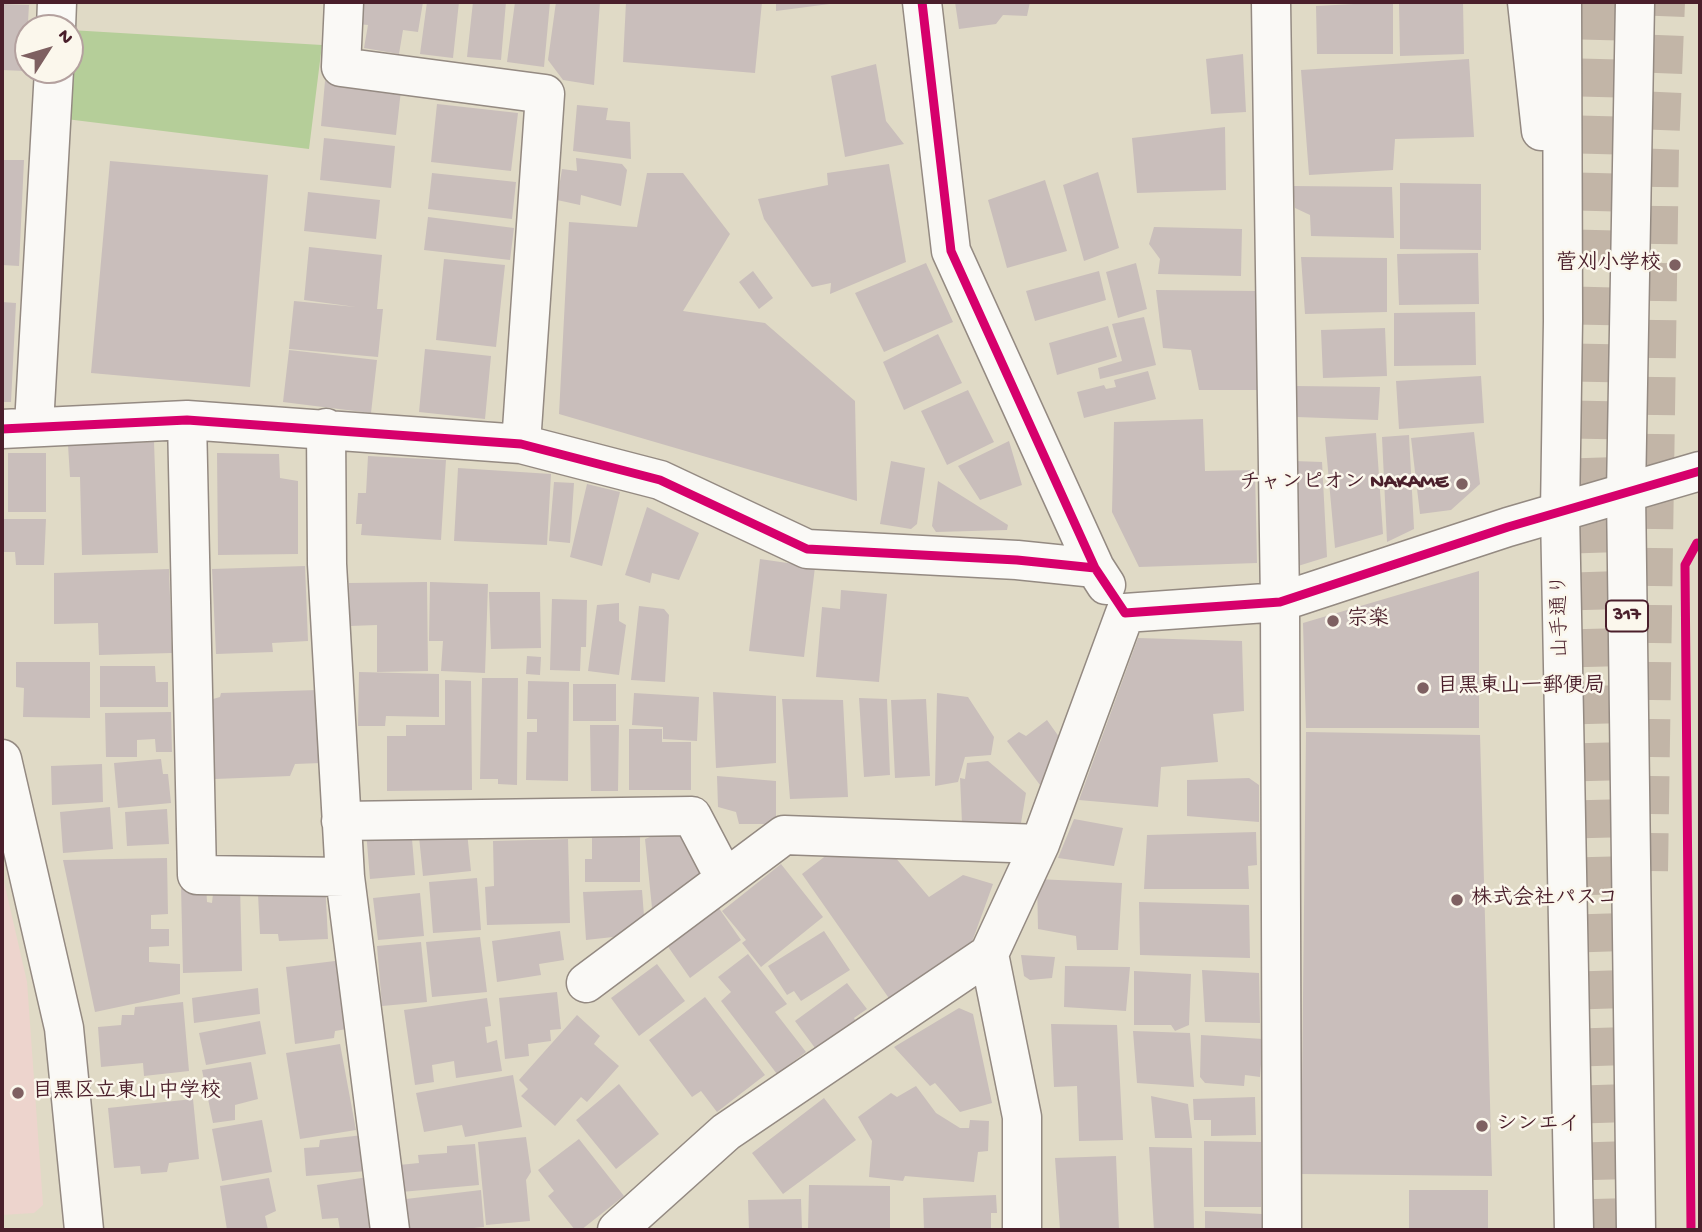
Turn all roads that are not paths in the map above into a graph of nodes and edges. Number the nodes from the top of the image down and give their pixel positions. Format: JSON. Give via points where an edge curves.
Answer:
{"nodes":[{"id":1,"x":344,"y":2,"type":"edge"},
{"id":2,"x":922,"y":2,"type":"edge"},
{"id":3,"x":1271,"y":2,"type":"edge"},
{"id":4,"x":1527,"y":2,"type":"edge"},
{"id":5,"x":1562,"y":2,"type":"edge"},
{"id":6,"x":1635,"y":2,"type":"edge"},
{"id":7,"x":53,"y":84,"type":"edge"},
{"id":8,"x":1563,"y":321,"type":"junction"},
{"id":9,"x":187,"y":420,"type":"junction"},
{"id":10,"x":18,"y":427,"type":"edge"},
{"id":11,"x":326,"y":428,"type":"junction"},
{"id":12,"x":521,"y":444,"type":"junction"},
{"id":13,"x":1700,"y":471,"type":"edge"},
{"id":14,"x":1626,"y":492,"type":"junction"},
{"id":15,"x":1560,"y":512,"type":"junction"},
{"id":16,"x":1095,"y":568,"type":"junction"},
{"id":17,"x":1280,"y":602,"type":"junction"},
{"id":18,"x":1125,"y":613,"type":"junction"},
{"id":19,"x":2,"y":759,"type":"edge"},
{"id":20,"x":341,"y":821,"type":"junction"},
{"id":21,"x":1040,"y":844,"type":"junction"},
{"id":22,"x":345,"y":877,"type":"junction"},
{"id":23,"x":725,"y":879,"type":"junction"},
{"id":24,"x":989,"y":954,"type":"junction"},
{"id":25,"x":586,"y":983,"type":"dead end"},
{"id":26,"x":84,"y":1230,"type":"edge"},
{"id":27,"x":390,"y":1230,"type":"edge"},
{"id":28,"x":617,"y":1230,"type":"edge"},
{"id":29,"x":1022,"y":1230,"type":"edge"},
{"id":30,"x":1282,"y":1230,"type":"edge"},
{"id":31,"x":1574,"y":1230,"type":"edge"},
{"id":32,"x":1636,"y":1230,"type":"edge"}],
"edges":[{"from":1,"to":12,"type":"street","via":[[341,67],[545,94]]},
{"from":2,"to":16,"type":"street","via":[[951,251]]},
{"from":3,"to":17,"type":"street"},
{"from":4,"to":8,"type":"street"},
{"from":5,"to":8,"type":"street","name":"山手通り"},
{"from":6,"to":14,"type":"street","number":"317"},
{"from":7,"to":10,"type":"street"},
{"from":8,"to":15,"type":"street","name":"山手通り"},
{"from":9,"to":10,"type":"street"},
{"from":9,"to":11,"type":"street"},
{"from":9,"to":22,"type":"street","via":[[197,875]]},
{"from":11,"to":12,"type":"street"},
{"from":11,"to":20,"type":"street","via":[[327,564]]},
{"from":12,"to":16,"type":"street","via":[[660,480],[807,549]]},
{"from":13,"to":14,"type":"street"},
{"from":14,"to":15,"type":"street"},
{"from":14,"to":32,"type":"street","number":"317"},
{"from":15,"to":17,"type":"street"},
{"from":15,"to":31,"type":"street","name":"山手通り"},
{"from":16,"to":18,"type":"street"},
{"from":17,"to":18,"type":"street"},
{"from":17,"to":30,"type":"street"},
{"from":18,"to":21,"type":"street"},
{"from":19,"to":26,"type":"street","via":[[64,1028]]},
{"from":20,"to":22,"type":"street"},
{"from":20,"to":23,"type":"street","via":[[692,816]]},
{"from":21,"to":23,"type":"street","via":[[784,835]]},
{"from":21,"to":24,"type":"street"},
{"from":22,"to":27,"type":"street"},
{"from":23,"to":25,"type":"street"},
{"from":24,"to":28,"type":"street","via":[[726,1132]]},
{"from":24,"to":29,"type":"street","via":[[1022,1117]]}]}
